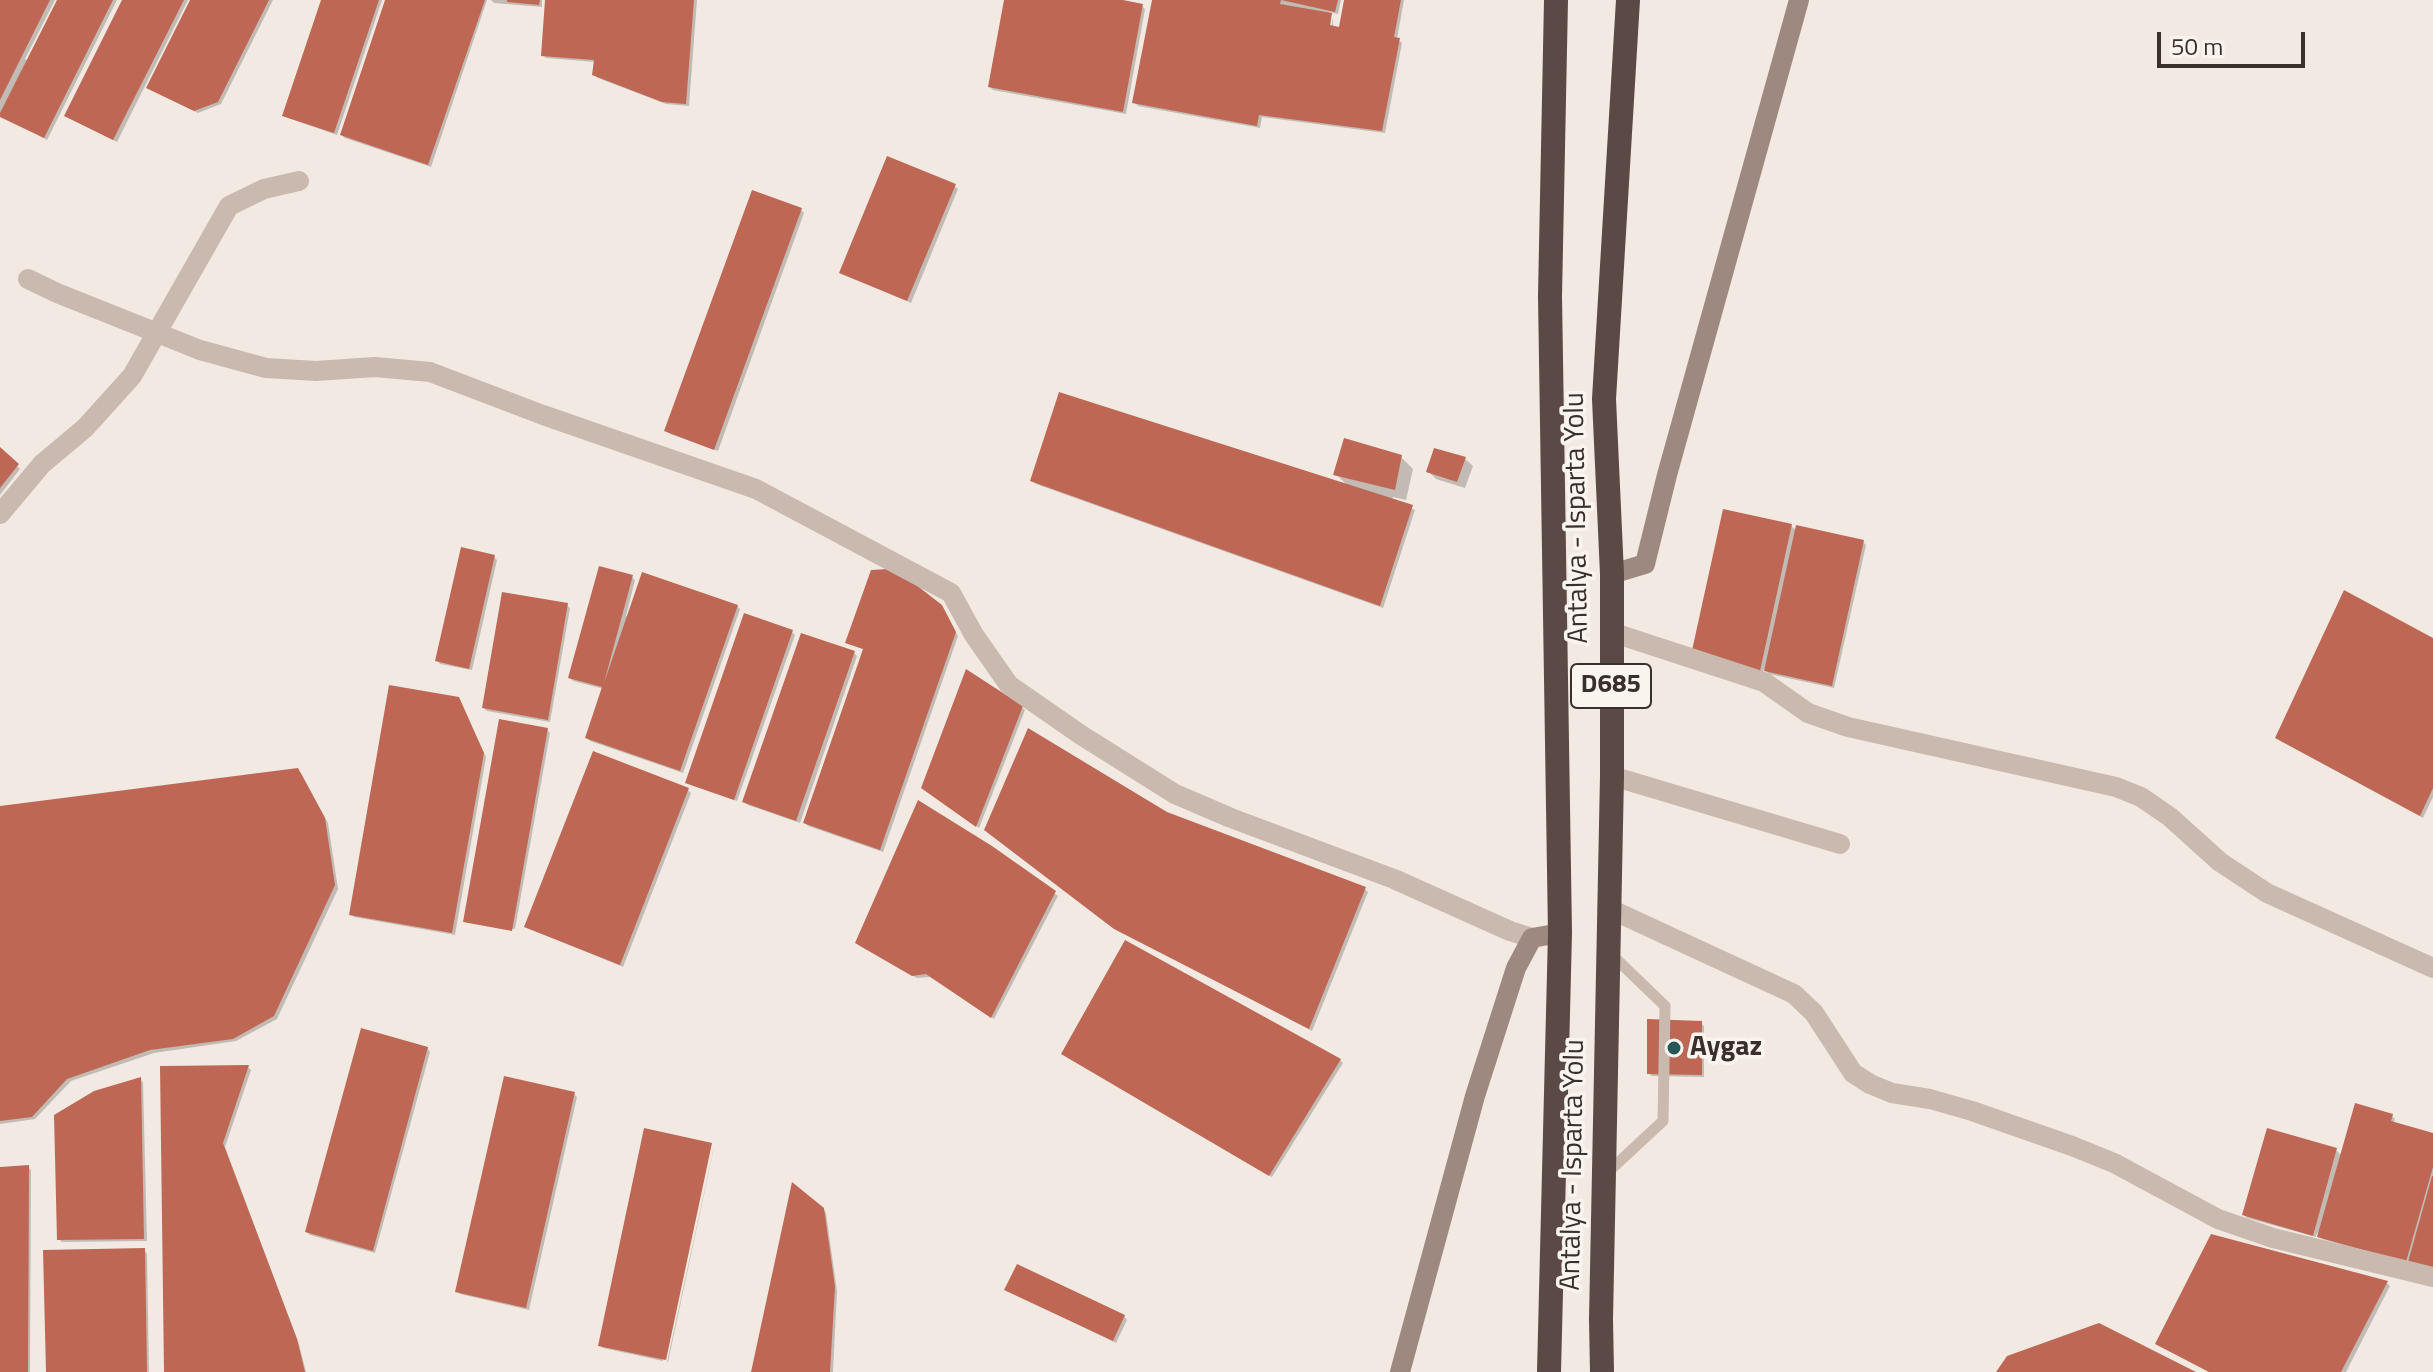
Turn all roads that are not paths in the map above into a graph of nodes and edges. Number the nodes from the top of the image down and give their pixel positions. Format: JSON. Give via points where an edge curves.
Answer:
{"nodes":[{"id":1,"x":1556,"y":0,"type":"edge"},
{"id":2,"x":1628,"y":0,"type":"edge"},
{"id":3,"x":1799,"y":0,"type":"edge"},
{"id":4,"x":299,"y":181,"type":"dead end"},
{"id":5,"x":28,"y":279,"type":"dead end"},
{"id":6,"x":158,"y":333,"type":"junction"},
{"id":7,"x":0,"y":514,"type":"edge"},
{"id":8,"x":1612,"y":574,"type":"junction"},
{"id":9,"x":1611,"y":632,"type":"junction"},
{"id":10,"x":1612,"y":776,"type":"junction"},
{"id":11,"x":1840,"y":844,"type":"dead end"},
{"id":12,"x":1610,"y":909,"type":"junction"},
{"id":13,"x":1560,"y":933,"type":"junction"},
{"id":14,"x":1532,"y":938,"type":"junction"},
{"id":15,"x":1609,"y":952,"type":"junction"},
{"id":16,"x":2433,"y":968,"type":"edge"},
{"id":17,"x":1604,"y":1176,"type":"junction"},
{"id":18,"x":2433,"y":1277,"type":"edge"},
{"id":19,"x":1400,"y":1372,"type":"edge"},
{"id":20,"x":1549,"y":1372,"type":"edge"},
{"id":21,"x":1602,"y":1372,"type":"edge"}],
"edges":[{"from":1,"to":13,"type":"highway","name":"Antalya - Isparta Yolu","number":"D685","via":[[1550,296]]},
{"from":2,"to":8,"type":"highway","name":"Antalya - Isparta Yolu","number":"D685","via":[[1604,399]]},
{"from":3,"to":8,"type":"street","via":[[1645,564]]},
{"from":4,"to":6,"type":"street","via":[[264,189],[229,206]]},
{"from":5,"to":6,"type":"street"},
{"from":6,"to":7,"type":"street","via":[[132,376],[85,428],[42,464]]},
{"from":6,"to":14,"type":"street","via":[[266,368],[430,372],[756,489],[951,593],[1009,685],[1175,794]]},
{"from":8,"to":9,"type":"highway","name":"Antalya - Isparta Yolu","number":"D685"},
{"from":9,"to":10,"type":"highway","name":"Antalya - Isparta Yolu","number":"D685"},
{"from":9,"to":16,"type":"street","via":[[1764,682],[1808,713],[1848,727],[2141,797],[2267,893]]},
{"from":10,"to":11,"type":"street"},
{"from":10,"to":12,"type":"highway","name":"Antalya - Isparta Yolu","number":"D685"},
{"from":12,"to":15,"type":"highway","name":"Antalya - Isparta Yolu","number":"D685"},
{"from":12,"to":18,"type":"street","via":[[1794,994],[1814,1013],[1853,1073],[1870,1084],[1972,1111],[2072,1146],[2218,1219],[2273,1238]]},
{"from":13,"to":14,"type":"street"},
{"from":13,"to":20,"type":"highway","name":"Antalya - Isparta Yolu","number":"D685"},
{"from":14,"to":19,"type":"street","via":[[1516,968],[1475,1096]]},
{"from":15,"to":17,"type":"highway","name":"Antalya - Isparta Yolu","number":"D685"},
{"from":15,"to":17,"type":"lane","via":[[1665,1006],[1663,1121]]},
{"from":17,"to":21,"type":"highway","name":"Antalya - Isparta Yolu","number":"D685"}]}
